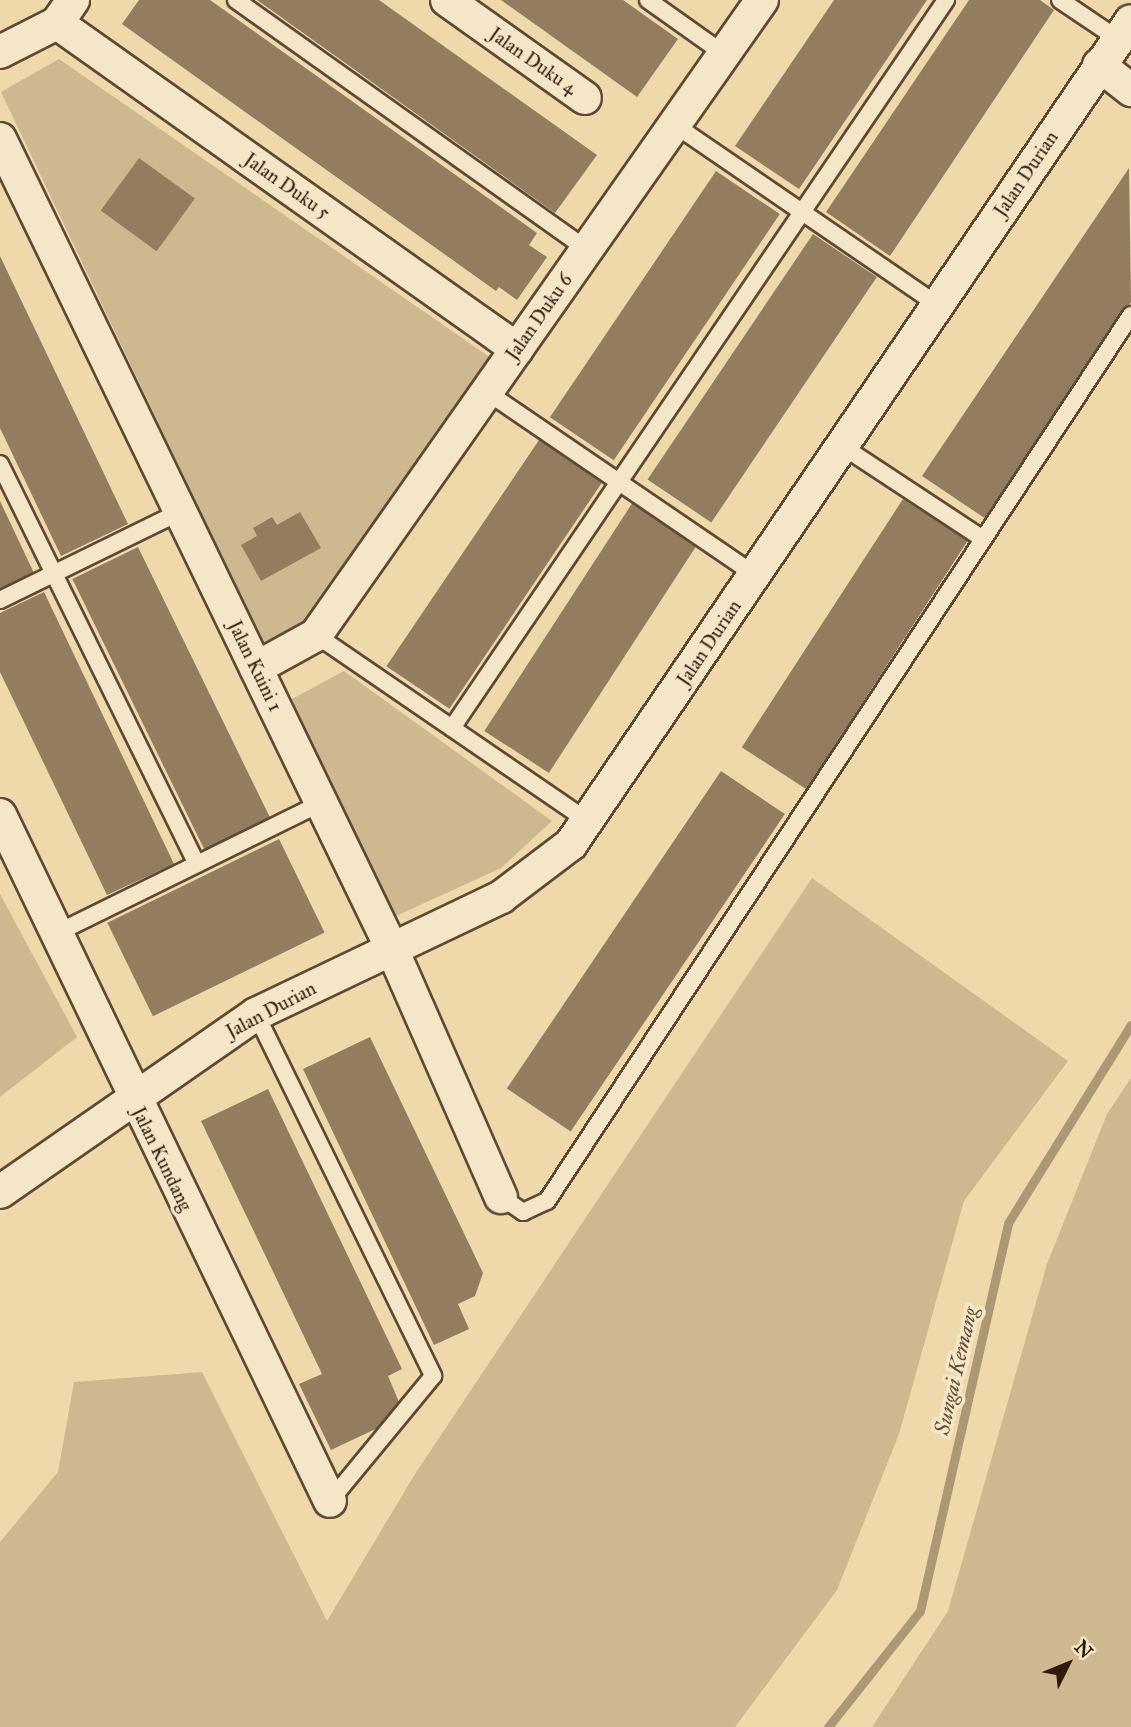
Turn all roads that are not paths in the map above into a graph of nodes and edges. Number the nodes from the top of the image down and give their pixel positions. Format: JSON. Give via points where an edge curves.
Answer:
{"nodes":[{"id":1,"x":236,"y":0,"type":"edge"},
{"id":2,"x":447,"y":0,"type":"edge"},
{"id":3,"x":648,"y":0,"type":"edge"},
{"id":4,"x":762,"y":0,"type":"edge"},
{"id":5,"x":946,"y":0,"type":"edge"},
{"id":6,"x":1060,"y":0,"type":"edge"},
{"id":7,"x":65,"y":11,"type":"edge"},
{"id":8,"x":1125,"y":30,"type":"edge"},
{"id":9,"x":0,"y":52,"type":"edge"},
{"id":10,"x":724,"y":54,"type":"junction"},
{"id":11,"x":1099,"y":65,"type":"junction"},
{"id":12,"x":1131,"y":90,"type":"edge"},
{"id":13,"x":585,"y":98,"type":"dead end"},
{"id":14,"x":675,"y":125,"type":"junction"},
{"id":15,"x":4,"y":159,"type":"edge"},
{"id":16,"x":802,"y":212,"type":"junction"},
{"id":17,"x":587,"y":249,"type":"junction"},
{"id":18,"x":938,"y":305,"type":"junction"},
{"id":19,"x":1131,"y":315,"type":"edge"},
{"id":20,"x":517,"y":349,"type":"junction"},
{"id":21,"x":487,"y":392,"type":"junction"},
{"id":22,"x":842,"y":446,"type":"junction"},
{"id":23,"x":0,"y":464,"type":"edge"},
{"id":24,"x":619,"y":481,"type":"junction"},
{"id":25,"x":180,"y":512,"type":"junction"},
{"id":26,"x":983,"y":539,"type":"junction"},
{"id":27,"x":54,"y":573,"type":"junction"},
{"id":28,"x":755,"y":575,"type":"junction"},
{"id":29,"x":0,"y":600,"type":"edge"},
{"id":30,"x":316,"y":635,"type":"junction"},
{"id":31,"x":256,"y":668,"type":"junction"},
{"id":32,"x":452,"y":727,"type":"junction"},
{"id":33,"x":321,"y":803,"type":"junction"},
{"id":34,"x":0,"y":815,"type":"edge"},
{"id":35,"x":588,"y":821,"type":"junction"},
{"id":36,"x":197,"y":864,"type":"junction"},
{"id":37,"x":57,"y":933,"type":"junction"},
{"id":38,"x":392,"y":949,"type":"junction"},
{"id":39,"x":256,"y":1014,"type":"junction"},
{"id":40,"x":131,"y":1096,"type":"junction"},
{"id":41,"x":0,"y":1192,"type":"edge"},
{"id":42,"x":501,"y":1197,"type":"joint"},
{"id":43,"x":330,"y":1502,"type":"joint"}],
"edges":[{"from":1,"to":17,"type":"lane"},
{"from":2,"to":13,"type":"street","name":"Jalan Duku 4"},
{"from":3,"to":10,"type":"lane"},
{"from":4,"to":10,"type":"street","name":"Jalan Duku 6"},
{"from":5,"to":16,"type":"lane"},
{"from":6,"to":8,"type":"lane"},
{"from":7,"to":9,"type":"street"},
{"from":7,"to":20,"type":"street","name":"Jalan Duku 5"},
{"from":8,"to":11,"type":"street","name":"Jalan Durian"},
{"from":10,"to":14,"type":"street","name":"Jalan Duku 6"},
{"from":11,"to":12,"type":"street"},
{"from":11,"to":18,"type":"street","name":"Jalan Durian"},
{"from":14,"to":16,"type":"lane"},
{"from":14,"to":17,"type":"street","name":"Jalan Duku 6"},
{"from":15,"to":25,"type":"street","name":"Jalan Kuini 1"},
{"from":16,"to":18,"type":"lane"},
{"from":16,"to":24,"type":"lane"},
{"from":17,"to":20,"type":"street","name":"Jalan Duku 6"},
{"from":18,"to":22,"type":"street","name":"Jalan Durian"},
{"from":19,"to":26,"type":"lane"},
{"from":20,"to":21,"type":"street","name":"Jalan Duku 6"},
{"from":21,"to":24,"type":"lane"},
{"from":21,"to":30,"type":"street","name":"Jalan Duku 6"},
{"from":22,"to":26,"type":"lane"},
{"from":22,"to":28,"type":"street","name":"Jalan Durian"},
{"from":23,"to":27,"type":"lane"},
{"from":24,"to":28,"type":"lane"},
{"from":24,"to":32,"type":"lane"},
{"from":25,"to":27,"type":"lane"},
{"from":25,"to":31,"type":"street","name":"Jalan Kuini 1"},
{"from":26,"to":42,"type":"lane","via":[[547,1200],[523,1212]]},
{"from":27,"to":29,"type":"lane"},
{"from":27,"to":36,"type":"lane"},
{"from":28,"to":35,"type":"street","name":"Jalan Durian"},
{"from":30,"to":31,"type":"street"},
{"from":30,"to":32,"type":"lane"},
{"from":31,"to":33,"type":"street","name":"Jalan Kuini 1"},
{"from":32,"to":35,"type":"lane"},
{"from":33,"to":36,"type":"lane"},
{"from":33,"to":38,"type":"street","name":"Jalan Kuini 1"},
{"from":34,"to":37,"type":"street","name":"Jalan Kundang"},
{"from":35,"to":38,"type":"street","name":"Jalan Durian","via":[[571,844],[501,897]]},
{"from":36,"to":37,"type":"lane"},
{"from":37,"to":40,"type":"street","name":"Jalan Kundang"},
{"from":38,"to":39,"type":"street","name":"Jalan Durian"},
{"from":38,"to":42,"type":"street","name":"Jalan Kuini 1"},
{"from":39,"to":40,"type":"street","name":"Jalan Durian"},
{"from":39,"to":43,"type":"lane","via":[[433,1376]]},
{"from":40,"to":41,"type":"street","name":"Jalan Durian"},
{"from":40,"to":43,"type":"street","name":"Jalan Kundang"}]}
